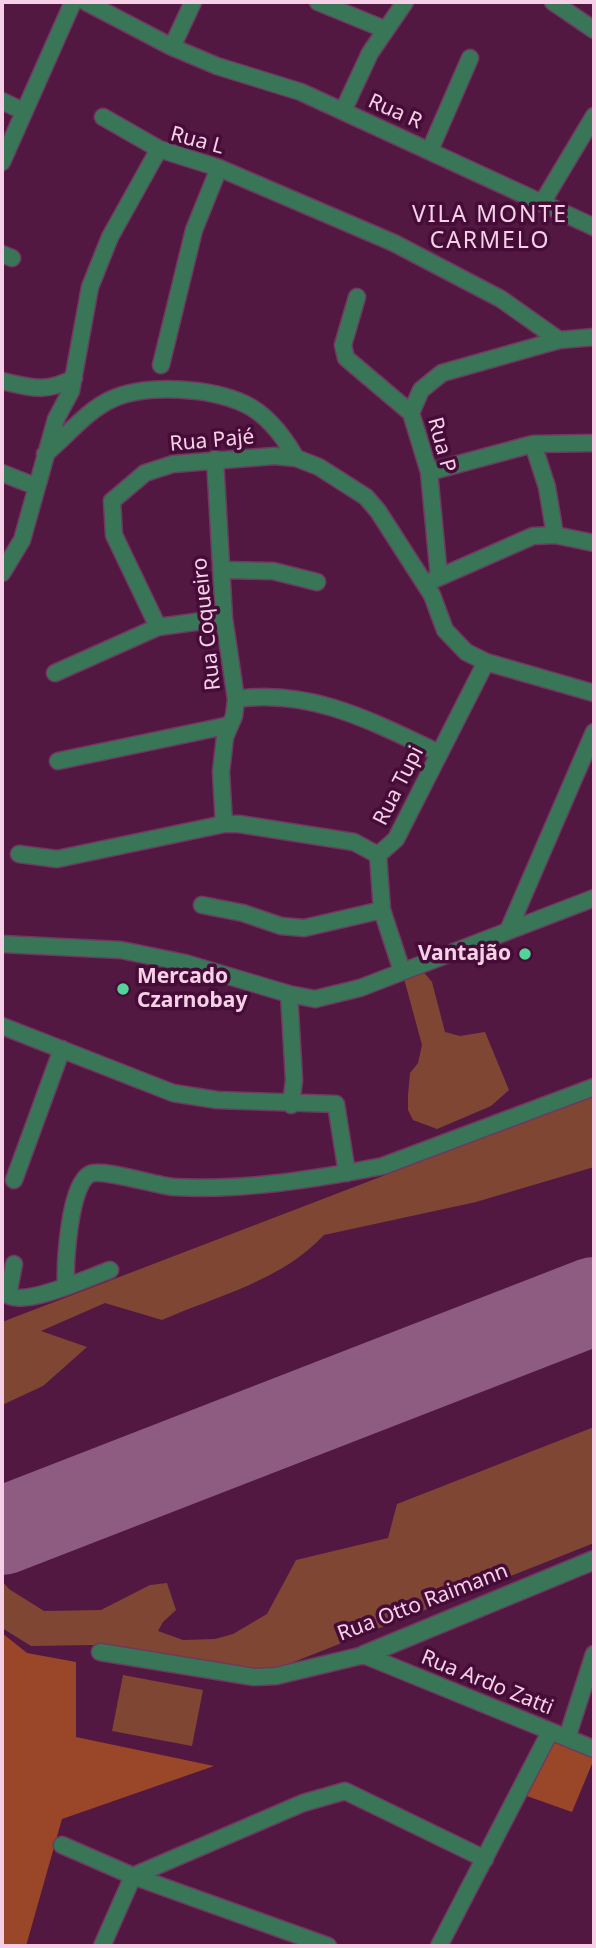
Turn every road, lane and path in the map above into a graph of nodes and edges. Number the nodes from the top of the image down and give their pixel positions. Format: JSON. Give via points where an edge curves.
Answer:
{"nodes":[{"id":1,"x":73,"y":2,"type":"edge"},
{"id":2,"x":86,"y":2,"type":"edge"},
{"id":3,"x":193,"y":2,"type":"edge"},
{"id":4,"x":318,"y":2,"type":"edge"},
{"id":5,"x":405,"y":2,"type":"edge"},
{"id":6,"x":553,"y":2,"type":"edge"},
{"id":7,"x":384,"y":29,"type":"junction"},
{"id":8,"x":594,"y":30,"type":"edge"},
{"id":9,"x":172,"y":47,"type":"junction"},
{"id":10,"x":470,"y":58,"type":"dead end"},
{"id":11,"x":2,"y":101,"type":"edge"},
{"id":12,"x":23,"y":111,"type":"junction"},
{"id":13,"x":343,"y":111,"type":"junction"},
{"id":14,"x":594,"y":116,"type":"edge"},
{"id":15,"x":103,"y":117,"type":"dead end"},
{"id":16,"x":159,"y":149,"type":"junction"},
{"id":17,"x":430,"y":150,"type":"junction"},
{"id":18,"x":2,"y":162,"type":"edge"},
{"id":19,"x":219,"y":168,"type":"junction"},
{"id":20,"x":542,"y":203,"type":"junction"},
{"id":21,"x":594,"y":227,"type":"edge"},
{"id":22,"x":357,"y":297,"type":"dead end"},
{"id":23,"x":594,"y":337,"type":"edge"},
{"id":24,"x":559,"y":340,"type":"junction"},
{"id":25,"x":161,"y":365,"type":"dead end"},
{"id":26,"x":74,"y":378,"type":"junction"},
{"id":27,"x":2,"y":381,"type":"edge"},
{"id":28,"x":411,"y":413,"type":"junction"},
{"id":29,"x":594,"y":443,"type":"edge"},
{"id":30,"x":533,"y":444,"type":"junction"},
{"id":31,"x":45,"y":454,"type":"junction"},
{"id":32,"x":296,"y":458,"type":"junction"},
{"id":33,"x":215,"y":459,"type":"junction"},
{"id":34,"x":429,"y":472,"type":"junction"},
{"id":35,"x":2,"y":473,"type":"edge"},
{"id":36,"x":35,"y":486,"type":"junction"},
{"id":37,"x":555,"y":535,"type":"junction"},
{"id":38,"x":594,"y":543,"type":"edge"},
{"id":39,"x":221,"y":570,"type":"junction"},
{"id":40,"x":2,"y":573,"type":"edge"},
{"id":41,"x":432,"y":580,"type":"junction"},
{"id":42,"x":317,"y":582,"type":"dead end"},
{"id":43,"x":224,"y":618,"type":"junction"},
{"id":44,"x":158,"y":627,"type":"junction"},
{"id":45,"x":486,"y":662,"type":"junction"},
{"id":46,"x":55,"y":673,"type":"dead end"},
{"id":47,"x":594,"y":693,"type":"edge"},
{"id":48,"x":236,"y":699,"type":"junction"},
{"id":49,"x":230,"y":725,"type":"junction"},
{"id":50,"x":594,"y":732,"type":"edge"},
{"id":51,"x":439,"y":753,"type":"junction"},
{"id":52,"x":58,"y":761,"type":"dead end"},
{"id":53,"x":224,"y":824,"type":"junction"},
{"id":54,"x":19,"y":855,"type":"dead end"},
{"id":55,"x":378,"y":855,"type":"junction"},
{"id":56,"x":594,"y":898,"type":"edge"},
{"id":57,"x":202,"y":905,"type":"dead end"},
{"id":58,"x":382,"y":910,"type":"junction"},
{"id":59,"x":508,"y":931,"type":"junction"},
{"id":60,"x":2,"y":944,"type":"edge"},
{"id":61,"x":402,"y":971,"type":"junction"},
{"id":62,"x":289,"y":994,"type":"junction"},
{"id":63,"x":2,"y":1026,"type":"edge"},
{"id":64,"x":62,"y":1049,"type":"junction"},
{"id":65,"x":594,"y":1087,"type":"edge"},
{"id":66,"x":291,"y":1105,"type":"junction"},
{"id":67,"x":347,"y":1173,"type":"junction"},
{"id":68,"x":14,"y":1180,"type":"dead end"},
{"id":69,"x":14,"y":1264,"type":"dead end"},
{"id":70,"x":110,"y":1270,"type":"dead end"},
{"id":71,"x":66,"y":1286,"type":"junction"},
{"id":72,"x":594,"y":1560,"type":"edge"},
{"id":73,"x":100,"y":1652,"type":"dead end"},
{"id":74,"x":594,"y":1654,"type":"edge"},
{"id":75,"x":364,"y":1655,"type":"junction"},
{"id":76,"x":550,"y":1732,"type":"junction"},
{"id":77,"x":567,"y":1738,"type":"junction"},
{"id":78,"x":594,"y":1749,"type":"edge"},
{"id":79,"x":62,"y":1845,"type":"dead end"},
{"id":80,"x":485,"y":1859,"type":"junction"},
{"id":81,"x":133,"y":1876,"type":"junction"},
{"id":82,"x":102,"y":1946,"type":"edge"},
{"id":83,"x":328,"y":1946,"type":"edge"},
{"id":84,"x":439,"y":1946,"type":"edge"}],
"edges":[{"from":1,"to":12,"type":"street"},
{"from":2,"to":9,"type":"street","name":"Rua R"},
{"from":3,"to":9,"type":"street"},
{"from":4,"to":7,"type":"street"},
{"from":5,"to":7,"type":"street"},
{"from":6,"to":8,"type":"street"},
{"from":7,"to":13,"type":"street"},
{"from":9,"to":13,"type":"street","name":"Rua R"},
{"from":10,"to":17,"type":"street"},
{"from":11,"to":12,"type":"street"},
{"from":12,"to":18,"type":"street"},
{"from":13,"to":17,"type":"street","name":"Rua R"},
{"from":14,"to":20,"type":"street"},
{"from":15,"to":16,"type":"street"},
{"from":16,"to":19,"type":"street","name":"Rua L"},
{"from":16,"to":26,"type":"street","name":"Rua L","via":[[110,237],[90,287]]},
{"from":17,"to":20,"type":"street","name":"Rua R"},
{"from":19,"to":24,"type":"street","name":"Rua L","via":[[394,243],[502,299]]},
{"from":19,"to":25,"type":"street","via":[[194,230]]},
{"from":20,"to":21,"type":"street","name":"Rua R"},
{"from":22,"to":28,"type":"street","via":[[343,345],[346,358]]},
{"from":23,"to":24,"type":"street"},
{"from":24,"to":28,"type":"street","name":"Rua P","via":[[442,373],[421,390]]},
{"from":26,"to":27,"type":"street","via":[[55,388]]},
{"from":26,"to":31,"type":"street","name":"Rua L"},
{"from":28,"to":34,"type":"street","name":"Rua P"},
{"from":29,"to":30,"type":"street"},
{"from":30,"to":34,"type":"street"},
{"from":30,"to":37,"type":"street","via":[[547,487]]},
{"from":31,"to":32,"type":"street","via":[[111,400],[153,389],[244,404],[285,437]]},
{"from":31,"to":36,"type":"street","name":"Rua L"},
{"from":32,"to":33,"type":"street","name":"Rua Pajé"},
{"from":32,"to":41,"type":"street","via":[[366,497]]},
{"from":33,"to":39,"type":"street","name":"Rua Coqueiro"},
{"from":33,"to":44,"type":"street","name":"Rua Pajé","via":[[156,467],[112,501],[114,535]]},
{"from":34,"to":41,"type":"street","name":"Rua P"},
{"from":35,"to":36,"type":"street"},
{"from":36,"to":40,"type":"street","name":"Rua L","via":[[22,540]]},
{"from":37,"to":38,"type":"street"},
{"from":37,"to":41,"type":"street","via":[[533,536]]},
{"from":39,"to":42,"type":"street","via":[[273,571]]},
{"from":39,"to":43,"type":"street","name":"Rua Coqueiro"},
{"from":41,"to":45,"type":"street","via":[[454,642]]},
{"from":43,"to":44,"type":"street"},
{"from":43,"to":48,"type":"street","name":"Rua Coqueiro"},
{"from":44,"to":46,"type":"street"},
{"from":45,"to":47,"type":"street"},
{"from":45,"to":51,"type":"street","name":"Rua Tupi"},
{"from":48,"to":49,"type":"street","name":"Rua Coqueiro"},
{"from":48,"to":51,"type":"street","via":[[284,697],[335,706]]},
{"from":49,"to":52,"type":"street"},
{"from":49,"to":53,"type":"street","name":"Rua Coqueiro","via":[[221,772]]},
{"from":50,"to":59,"type":"street"},
{"from":51,"to":55,"type":"street","name":"Rua Tupi","via":[[396,839]]},
{"from":53,"to":54,"type":"street","via":[[57,859]]},
{"from":53,"to":55,"type":"street","via":[[354,842]]},
{"from":55,"to":58,"type":"street","name":"Rua Tupi"},
{"from":56,"to":59,"type":"street"},
{"from":57,"to":58,"type":"street","via":[[304,928]]},
{"from":58,"to":61,"type":"street","name":"Rua Tupi"},
{"from":59,"to":61,"type":"street"},
{"from":60,"to":62,"type":"street","via":[[121,950],[185,963]]},
{"from":61,"to":62,"type":"street","via":[[342,994],[315,999]]},
{"from":62,"to":66,"type":"street"},
{"from":63,"to":64,"type":"street"},
{"from":64,"to":66,"type":"street","via":[[173,1093]]},
{"from":64,"to":68,"type":"street"},
{"from":65,"to":67,"type":"street","via":[[383,1166]]},
{"from":66,"to":67,"type":"street","via":[[336,1104]]},
{"from":67,"to":71,"type":"street","via":[[189,1188],[98,1172],[82,1181],[65,1252]]},
{"from":69,"to":71,"type":"street","via":[[7,1288],[12,1298]]},
{"from":70,"to":71,"type":"street"},
{"from":72,"to":75,"type":"street","name":"Rua Otto Raimann"},
{"from":73,"to":75,"type":"street","name":"Rua Otto Raimann","via":[[254,1677]]},
{"from":74,"to":77,"type":"street"},
{"from":75,"to":76,"type":"street","name":"Rua Ardo Zatti"},
{"from":76,"to":77,"type":"street","name":"Rua Ardo Zatti"},
{"from":76,"to":80,"type":"street"},
{"from":77,"to":78,"type":"street","name":"Rua Ardo Zatti"},
{"from":79,"to":81,"type":"street"},
{"from":80,"to":81,"type":"street","via":[[345,1791],[303,1804]]},
{"from":80,"to":84,"type":"street"},
{"from":81,"to":82,"type":"street"},
{"from":81,"to":83,"type":"street"}]}
